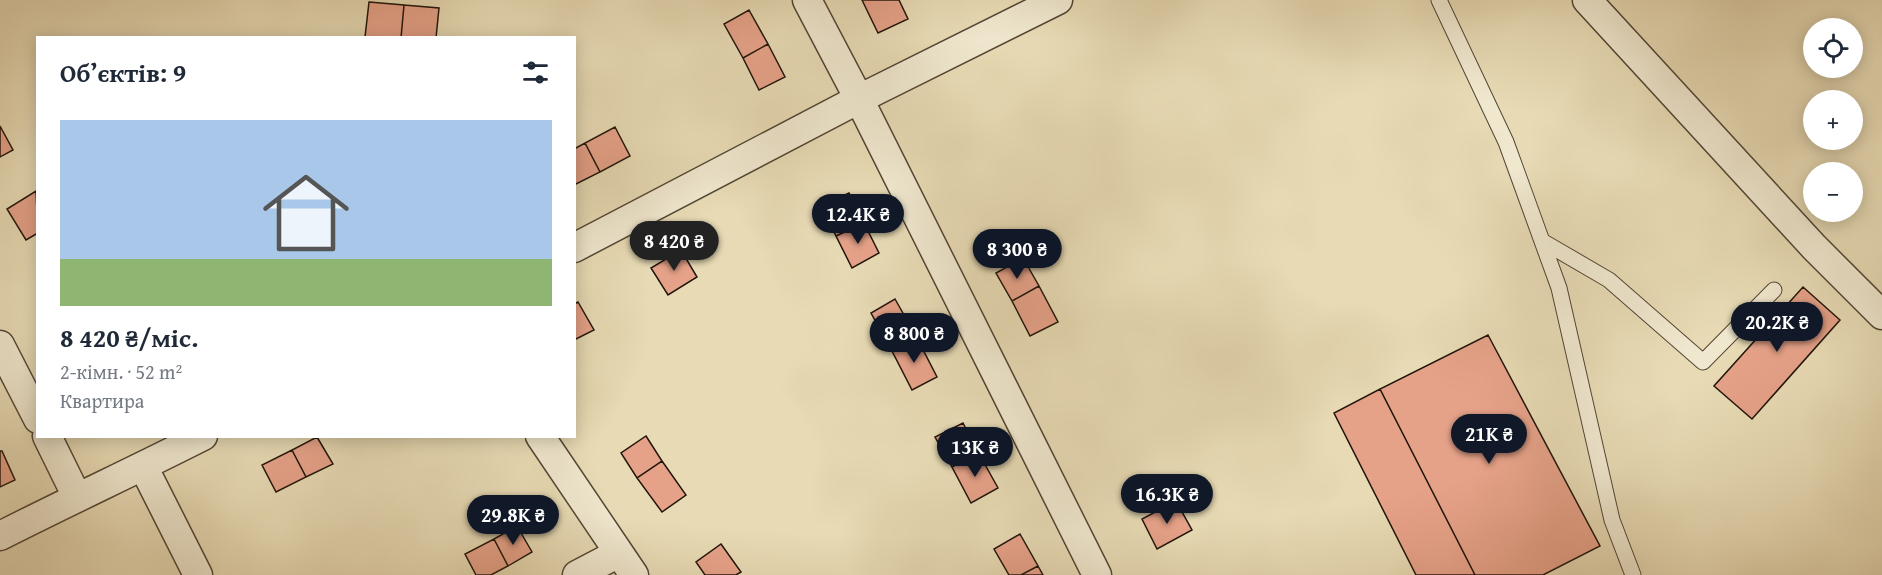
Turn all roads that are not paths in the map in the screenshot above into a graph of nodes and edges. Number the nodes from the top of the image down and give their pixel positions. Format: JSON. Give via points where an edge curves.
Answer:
{"nodes":[{"id":1,"x":807,"y":0,"type":"edge"},
{"id":2,"x":1058,"y":0,"type":"edge"},
{"id":3,"x":1439,"y":0,"type":"edge"},
{"id":4,"x":1587,"y":0,"type":"edge"},
{"id":5,"x":859,"y":99,"type":"junction"},
{"id":6,"x":1542,"y":241,"type":"junction"},
{"id":7,"x":576,"y":247,"type":"edge"},
{"id":8,"x":1774,"y":290,"type":"dead end"},
{"id":9,"x":1882,"y":315,"type":"edge"},
{"id":10,"x":0,"y":345,"type":"edge"},
{"id":11,"x":36,"y":415,"type":"edge"},
{"id":12,"x":47,"y":438,"type":"edge"},
{"id":13,"x":199,"y":438,"type":"edge"},
{"id":14,"x":541,"y":438,"type":"edge"},
{"id":15,"x":144,"y":466,"type":"junction"},
{"id":16,"x":77,"y":496,"type":"junction"},
{"id":17,"x":0,"y":536,"type":"edge"},
{"id":18,"x":627,"y":564,"type":"edge"},
{"id":19,"x":198,"y":575,"type":"edge"},
{"id":20,"x":577,"y":575,"type":"edge"},
{"id":21,"x":1097,"y":575,"type":"edge"},
{"id":22,"x":1634,"y":575,"type":"edge"}],
"edges":[{"from":1,"to":5,"type":"street"},
{"from":2,"to":5,"type":"street"},
{"from":3,"to":6,"type":"lane","via":[[1506,142]]},
{"from":4,"to":9,"type":"street","via":[[1814,247]]},
{"from":5,"to":7,"type":"street"},
{"from":5,"to":21,"type":"street"},
{"from":6,"to":8,"type":"lane","via":[[1609,280],[1703,362]]},
{"from":6,"to":22,"type":"lane","via":[[1559,288],[1612,520]]},
{"from":10,"to":11,"type":"street"},
{"from":12,"to":16,"type":"street"},
{"from":13,"to":15,"type":"street"},
{"from":14,"to":18,"type":"street"},
{"from":15,"to":16,"type":"street"},
{"from":15,"to":19,"type":"street"},
{"from":16,"to":17,"type":"street"},
{"from":18,"to":20,"type":"street"}]}
